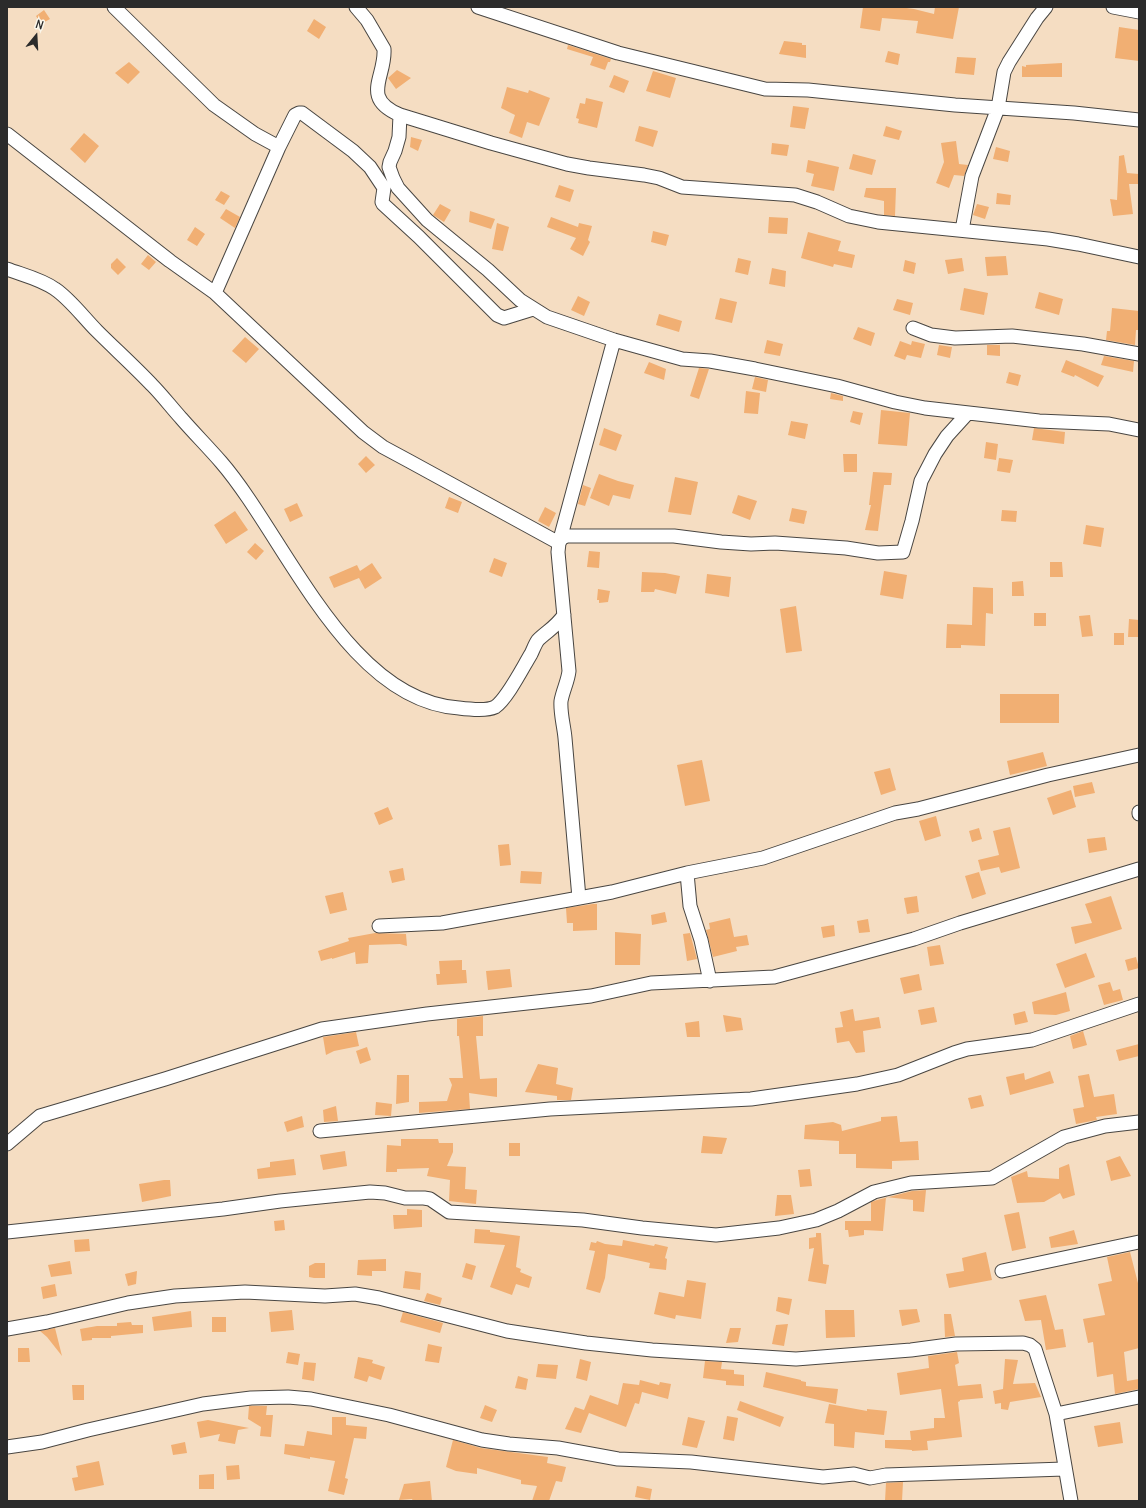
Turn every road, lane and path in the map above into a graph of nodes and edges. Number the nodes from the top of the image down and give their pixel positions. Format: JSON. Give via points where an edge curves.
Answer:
{"nodes":[{"id":1,"x":114,"y":7,"type":"edge"},
{"id":2,"x":356,"y":7,"type":"edge"},
{"id":3,"x":478,"y":7,"type":"edge"},
{"id":4,"x":1046,"y":7,"type":"edge"},
{"id":5,"x":1113,"y":7,"type":"edge"},
{"id":6,"x":1139,"y":12,"type":"edge"},
{"id":7,"x":998,"y":108,"type":"junction"},
{"id":8,"x":400,"y":115,"type":"junction"},
{"id":9,"x":1139,"y":120,"type":"edge"},
{"id":10,"x":7,"y":134,"type":"edge"},
{"id":11,"x":279,"y":147,"type":"junction"},
{"id":12,"x":962,"y":230,"type":"junction"},
{"id":13,"x":1139,"y":257,"type":"edge"},
{"id":14,"x":7,"y":269,"type":"edge"},
{"id":15,"x":215,"y":293,"type":"junction"},
{"id":16,"x":533,"y":309,"type":"junction"},
{"id":17,"x":913,"y":328,"type":"dead end"},
{"id":18,"x":614,"y":340,"type":"junction"},
{"id":19,"x":1139,"y":354,"type":"edge"},
{"id":20,"x":967,"y":414,"type":"junction"},
{"id":21,"x":1139,"y":430,"type":"edge"},
{"id":22,"x":559,"y":543,"type":"junction"},
{"id":23,"x":564,"y":616,"type":"junction"},
{"id":24,"x":1139,"y":755,"type":"edge"},
{"id":25,"x":1139,"y":869,"type":"edge"},
{"id":26,"x":687,"y":873,"type":"junction"},
{"id":27,"x":579,"y":898,"type":"junction"},
{"id":28,"x":379,"y":926,"type":"dead end"},
{"id":29,"x":710,"y":981,"type":"junction"},
{"id":30,"x":1139,"y":1004,"type":"edge"},
{"id":31,"x":1139,"y":1122,"type":"edge"},
{"id":32,"x":320,"y":1131,"type":"dead end"},
{"id":33,"x":7,"y":1144,"type":"edge"},
{"id":34,"x":7,"y":1232,"type":"edge"},
{"id":35,"x":1139,"y":1242,"type":"edge"},
{"id":36,"x":1002,"y":1271,"type":"dead end"},
{"id":37,"x":7,"y":1330,"type":"edge"},
{"id":38,"x":1139,"y":1397,"type":"edge"},
{"id":39,"x":1056,"y":1414,"type":"junction"},
{"id":40,"x":7,"y":1447,"type":"edge"},
{"id":41,"x":1064,"y":1469,"type":"junction"},
{"id":42,"x":1071,"y":1501,"type":"edge"}],
"edges":[{"from":1,"to":11,"type":"street","via":[[214,105],[255,134]]},
{"from":2,"to":8,"type":"street","via":[[384,49],[378,95],[387,108]]},
{"from":3,"to":7,"type":"street","via":[[618,53],[765,89],[808,90]]},
{"from":4,"to":7,"type":"street","via":[[1004,72]]},
{"from":5,"to":6,"type":"street"},
{"from":7,"to":9,"type":"street","via":[[1081,113]]},
{"from":7,"to":12,"type":"street","via":[[975,165]]},
{"from":8,"to":12,"type":"street","via":[[491,143],[589,168],[644,175],[691,188],[795,196],[817,202],[849,216],[878,222]]},
{"from":8,"to":16,"type":"street","via":[[399,137],[389,167],[398,188],[427,220]]},
{"from":10,"to":15,"type":"street"},
{"from":11,"to":15,"type":"street"},
{"from":11,"to":16,"type":"street","via":[[295,115],[302,113],[361,157],[384,188],[383,204],[497,315],[504,318]]},
{"from":12,"to":13,"type":"street","via":[[1078,244]]},
{"from":14,"to":23,"type":"street","via":[[55,288],[153,386],[222,463],[252,503],[306,588],[341,634],[365,660],[405,691],[432,704],[463,709],[495,707],[508,691],[538,640]]},
{"from":15,"to":22,"type":"street","via":[[383,447]]},
{"from":16,"to":18,"type":"street","via":[[547,317]]},
{"from":17,"to":19,"type":"street","via":[[931,335],[955,338],[1012,336],[1083,344]]},
{"from":18,"to":20,"type":"street","via":[[682,359],[756,369],[838,386],[895,402]]},
{"from":18,"to":22,"type":"street"},
{"from":20,"to":21,"type":"street","via":[[1045,422],[1109,424]]},
{"from":20,"to":22,"type":"street","via":[[947,436],[921,481],[903,552],[878,553],[846,548],[721,542],[674,536],[567,536]]},
{"from":22,"to":23,"type":"street"},
{"from":23,"to":27,"type":"street","via":[[569,670],[561,712]]},
{"from":24,"to":26,"type":"street","via":[[895,813],[762,858]]},
{"from":25,"to":29,"type":"street","via":[[914,939],[774,977]]},
{"from":26,"to":27,"type":"street"},
{"from":26,"to":29,"type":"street","via":[[690,906]]},
{"from":27,"to":28,"type":"street","via":[[442,923]]},
{"from":29,"to":33,"type":"street","via":[[651,982],[591,996],[427,1014],[322,1029],[40,1116]]},
{"from":30,"to":32,"type":"street","via":[[1032,1040],[954,1053],[898,1075],[844,1086],[751,1099],[550,1109]]},
{"from":31,"to":34,"type":"street","via":[[1105,1126],[1064,1138],[992,1178],[911,1183],[874,1192],[816,1220],[779,1228],[716,1235],[583,1220],[449,1212],[430,1199],[405,1198],[375,1192]]},
{"from":35,"to":36,"type":"street"},
{"from":37,"to":39,"type":"street","via":[[128,1303],[175,1296],[245,1292],[325,1296],[355,1294],[507,1331],[652,1350],[796,1359],[956,1344],[1023,1343],[1035,1349]]},
{"from":38,"to":39,"type":"street"},
{"from":39,"to":41,"type":"street"},
{"from":40,"to":41,"type":"street","via":[[42,1442],[203,1404],[251,1398],[288,1397],[311,1399],[389,1416],[482,1440],[558,1448],[618,1459],[691,1462],[823,1477],[854,1474],[870,1478],[886,1475]]},
{"from":41,"to":42,"type":"street"}]}
